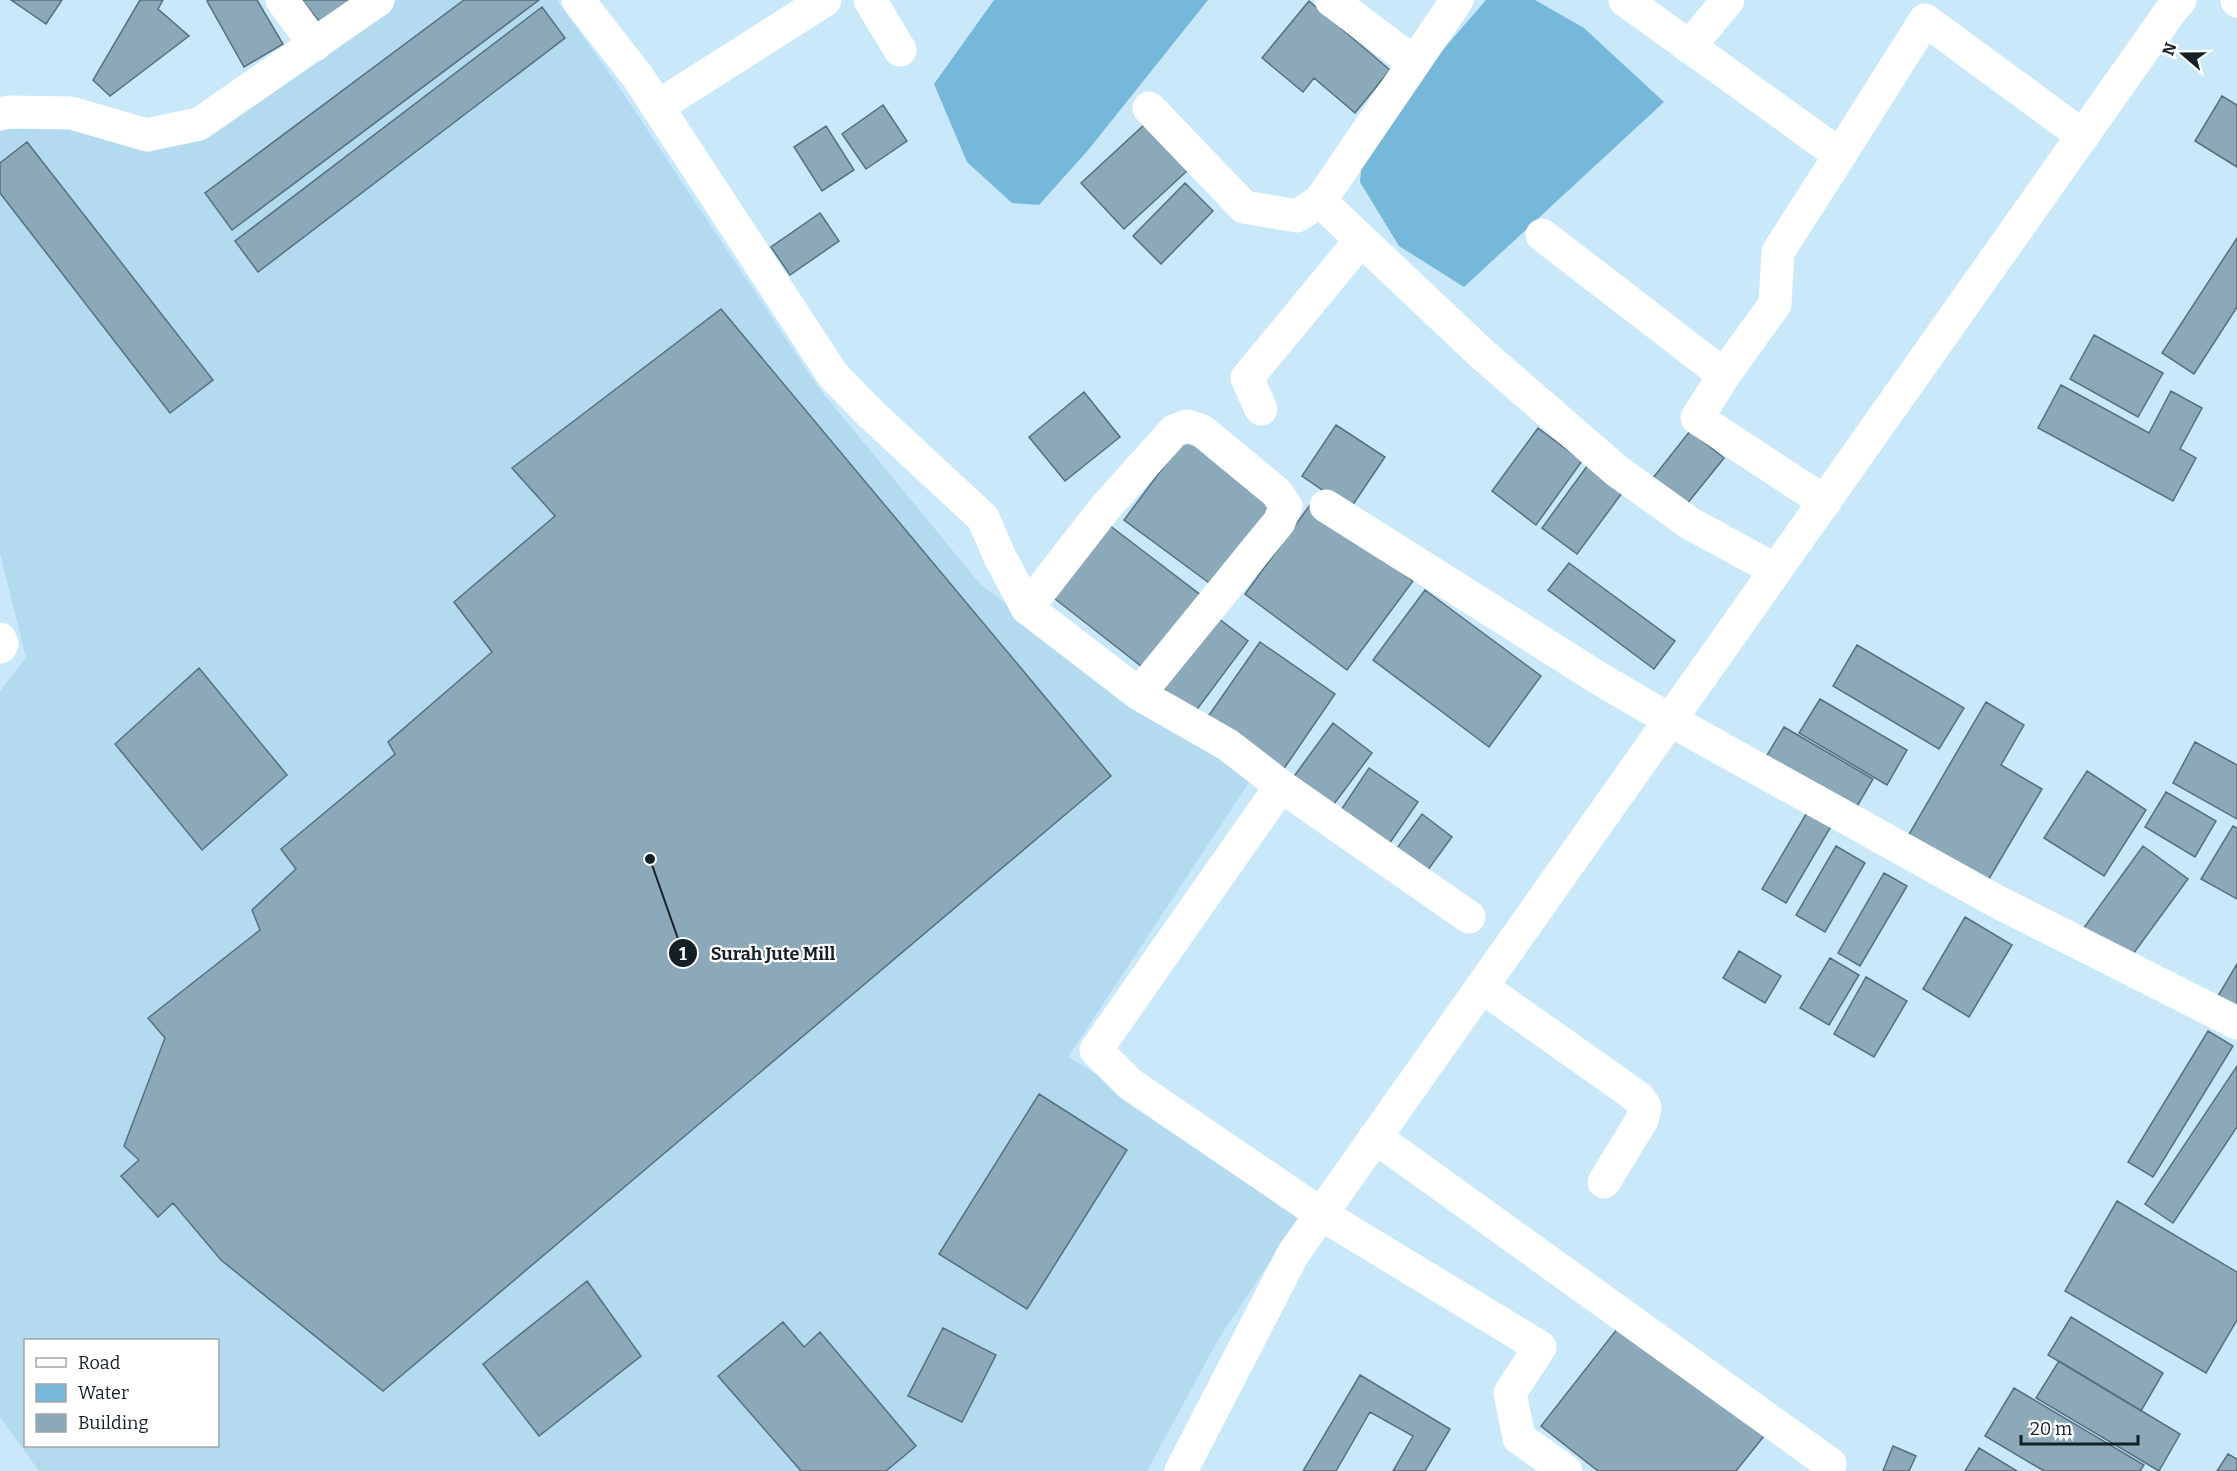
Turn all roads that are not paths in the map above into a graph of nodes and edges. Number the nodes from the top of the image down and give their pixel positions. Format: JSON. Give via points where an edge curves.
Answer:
{"nodes":[{"id":1,"x":282,"y":0,"type":"edge"},
{"id":2,"x":378,"y":0,"type":"edge"},
{"id":3,"x":825,"y":0,"type":"edge"},
{"id":4,"x":870,"y":0,"type":"edge"},
{"id":5,"x":1331,"y":0,"type":"edge"},
{"id":6,"x":1457,"y":0,"type":"edge"},
{"id":7,"x":1625,"y":0,"type":"edge"},
{"id":8,"x":1728,"y":0,"type":"edge"},
{"id":9,"x":2180,"y":0,"type":"edge"},
{"id":10,"x":595,"y":6,"type":"edge"},
{"id":11,"x":315,"y":45,"type":"junction"},
{"id":12,"x":1689,"y":47,"type":"junction"},
{"id":13,"x":900,"y":50,"type":"dead end"},
{"id":14,"x":1413,"y":62,"type":"junction"},
{"id":15,"x":657,"y":106,"type":"junction"},
{"id":16,"x":1149,"y":108,"type":"dead end"},
{"id":17,"x":0,"y":114,"type":"edge"},
{"id":18,"x":2083,"y":136,"type":"junction"},
{"id":19,"x":1840,"y":155,"type":"junction"},
{"id":20,"x":1320,"y":201,"type":"junction"},
{"id":21,"x":1542,"y":236,"type":"dead end"},
{"id":22,"x":1361,"y":240,"type":"junction"},
{"id":23,"x":1724,"y":375,"type":"junction"},
{"id":24,"x":1261,"y":409,"type":"dead end"},
{"id":25,"x":1825,"y":502,"type":"junction"},
{"id":26,"x":1326,"y":506,"type":"dead end"},
{"id":27,"x":1776,"y":570,"type":"junction"},
{"id":28,"x":1028,"y":608,"type":"junction"},
{"id":29,"x":0,"y":639,"type":"edge"},
{"id":30,"x":0,"y":647,"type":"edge"},
{"id":31,"x":1139,"y":694,"type":"junction"},
{"id":32,"x":1670,"y":720,"type":"junction"},
{"id":33,"x":1281,"y":786,"type":"junction"},
{"id":34,"x":1468,"y":917,"type":"dead end"},
{"id":35,"x":1482,"y":987,"type":"junction"},
{"id":36,"x":2237,"y":1023,"type":"edge"},
{"id":37,"x":1376,"y":1137,"type":"junction"},
{"id":38,"x":1604,"y":1182,"type":"dead end"},
{"id":39,"x":1321,"y":1214,"type":"junction"},
{"id":40,"x":1830,"y":1464,"type":"dead end"},
{"id":41,"x":1181,"y":1471,"type":"edge"},
{"id":42,"x":1566,"y":1471,"type":"edge"}],
"edges":[{"from":1,"to":11,"type":"street"},
{"from":2,"to":11,"type":"street"},
{"from":3,"to":15,"type":"street"},
{"from":4,"to":13,"type":"street"},
{"from":5,"to":14,"type":"street"},
{"from":6,"to":14,"type":"street"},
{"from":7,"to":12,"type":"street"},
{"from":8,"to":12,"type":"street"},
{"from":9,"to":18,"type":"street"},
{"from":10,"to":15,"type":"street"},
{"from":11,"to":17,"type":"street","via":[[199,124],[147,135],[71,113]]},
{"from":12,"to":19,"type":"street"},
{"from":14,"to":20,"type":"street"},
{"from":15,"to":28,"type":"street","via":[[833,375],[984,518]]},
{"from":16,"to":20,"type":"street","via":[[1244,207],[1297,216]]},
{"from":18,"to":19,"type":"street","via":[[1925,20]]},
{"from":18,"to":25,"type":"street"},
{"from":19,"to":23,"type":"street","via":[[1778,252],[1776,304]]},
{"from":20,"to":22,"type":"street"},
{"from":21,"to":23,"type":"street"},
{"from":22,"to":24,"type":"street","via":[[1247,378]]},
{"from":22,"to":27,"type":"street","via":[[1481,353],[1617,471],[1692,524]]},
{"from":23,"to":25,"type":"street","via":[[1697,418]]},
{"from":25,"to":27,"type":"street"},
{"from":26,"to":32,"type":"street"},
{"from":27,"to":32,"type":"street"},
{"from":28,"to":31,"type":"street"},
{"from":28,"to":31,"type":"street","via":[[1104,508],[1174,431],[1187,426],[1202,431],[1276,492],[1286,506],[1279,522]]},
{"from":29,"to":30,"type":"street"},
{"from":31,"to":33,"type":"street","via":[[1228,745]]},
{"from":32,"to":35,"type":"street"},
{"from":32,"to":36,"type":"street","via":[[1996,901]]},
{"from":33,"to":34,"type":"street"},
{"from":33,"to":39,"type":"street","via":[[1096,1050],[1130,1084]]},
{"from":35,"to":37,"type":"street"},
{"from":35,"to":38,"type":"street","via":[[1639,1098],[1645,1107],[1642,1120]]},
{"from":37,"to":39,"type":"street"},
{"from":37,"to":40,"type":"street"},
{"from":39,"to":41,"type":"street","via":[[1293,1254]]},
{"from":39,"to":42,"type":"street","via":[[1540,1347],[1510,1393],[1519,1438]]}]}
